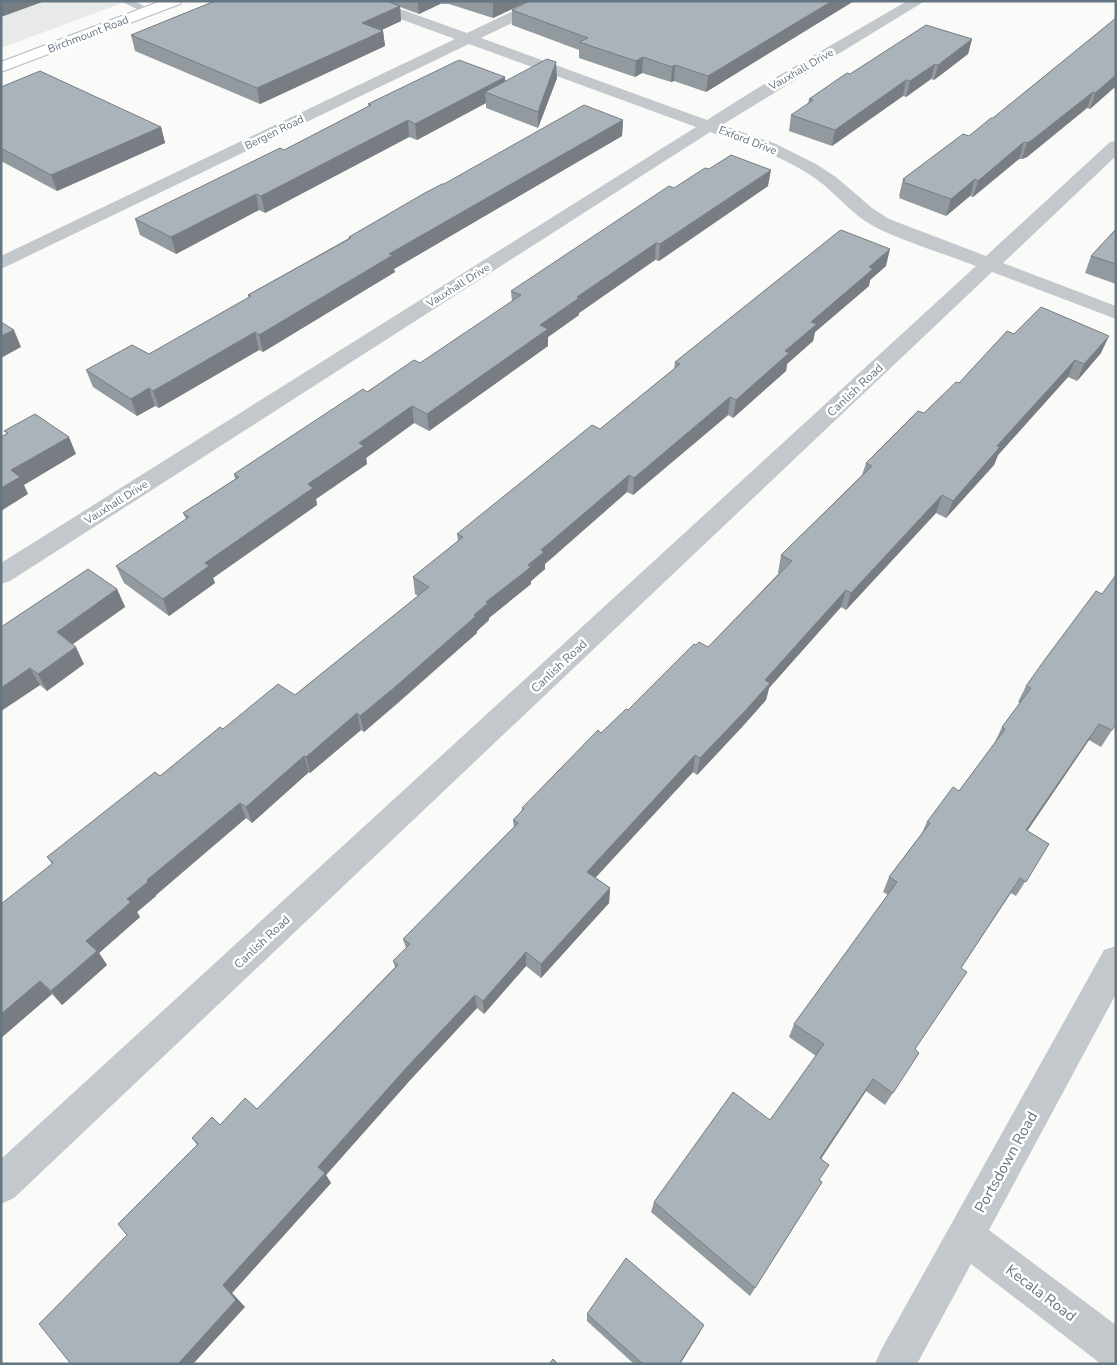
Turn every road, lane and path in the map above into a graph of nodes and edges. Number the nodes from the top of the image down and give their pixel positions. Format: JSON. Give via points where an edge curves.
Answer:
{"nodes":[{"id":1,"x":125,"y":1,"type":"edge"},
{"id":2,"x":364,"y":1,"type":"edge"},
{"id":3,"x":546,"y":1,"type":"edge"},
{"id":4,"x":918,"y":1,"type":"edge"},
{"id":5,"x":171,"y":2,"type":"edge"},
{"id":6,"x":149,"y":11,"type":"junction"},
{"id":7,"x":468,"y":39,"type":"junction"},
{"id":8,"x":1,"y":67,"type":"edge"},
{"id":9,"x":709,"y":126,"type":"junction"},
{"id":10,"x":1116,"y":146,"type":"edge"},
{"id":11,"x":1,"y":263,"type":"edge"},
{"id":12,"x":989,"y":264,"type":"junction"},
{"id":13,"x":1116,"y":313,"type":"edge"},
{"id":14,"x":1,"y":575,"type":"edge"},
{"id":15,"x":1116,"y":961,"type":"edge"},
{"id":16,"x":1,"y":1185,"type":"edge"},
{"id":17,"x":965,"y":1236,"type":"junction"},
{"id":18,"x":1116,"y":1350,"type":"edge"},
{"id":19,"x":895,"y":1364,"type":"edge"}],
"edges":[{"from":1,"to":6,"type":"lane"},
{"from":2,"to":7,"type":"street","name":"Exford Drive"},
{"from":3,"to":7,"type":"street","name":"Bergen Road"},
{"from":4,"to":9,"type":"street","name":"Vauxhall Drive"},
{"from":5,"to":6,"type":"main road","name":"Birchmount Road"},
{"from":6,"to":8,"type":"main road","name":"Birchmount Road"},
{"from":7,"to":9,"type":"street","name":"Exford Drive"},
{"from":7,"to":11,"type":"street","name":"Bergen Road"},
{"from":9,"to":12,"type":"street","name":"Exford Drive","via":[[808,166],[882,223]]},
{"from":9,"to":14,"type":"street","name":"Vauxhall Drive"},
{"from":10,"to":12,"type":"street","name":"Canlish Road"},
{"from":12,"to":13,"type":"street","name":"Exford Drive"},
{"from":12,"to":16,"type":"street","name":"Canlish Road"},
{"from":15,"to":17,"type":"street","name":"Portsdown Road"},
{"from":17,"to":18,"type":"street","name":"Kecala Road"},
{"from":17,"to":19,"type":"street","name":"Portsdown Road"}]}
